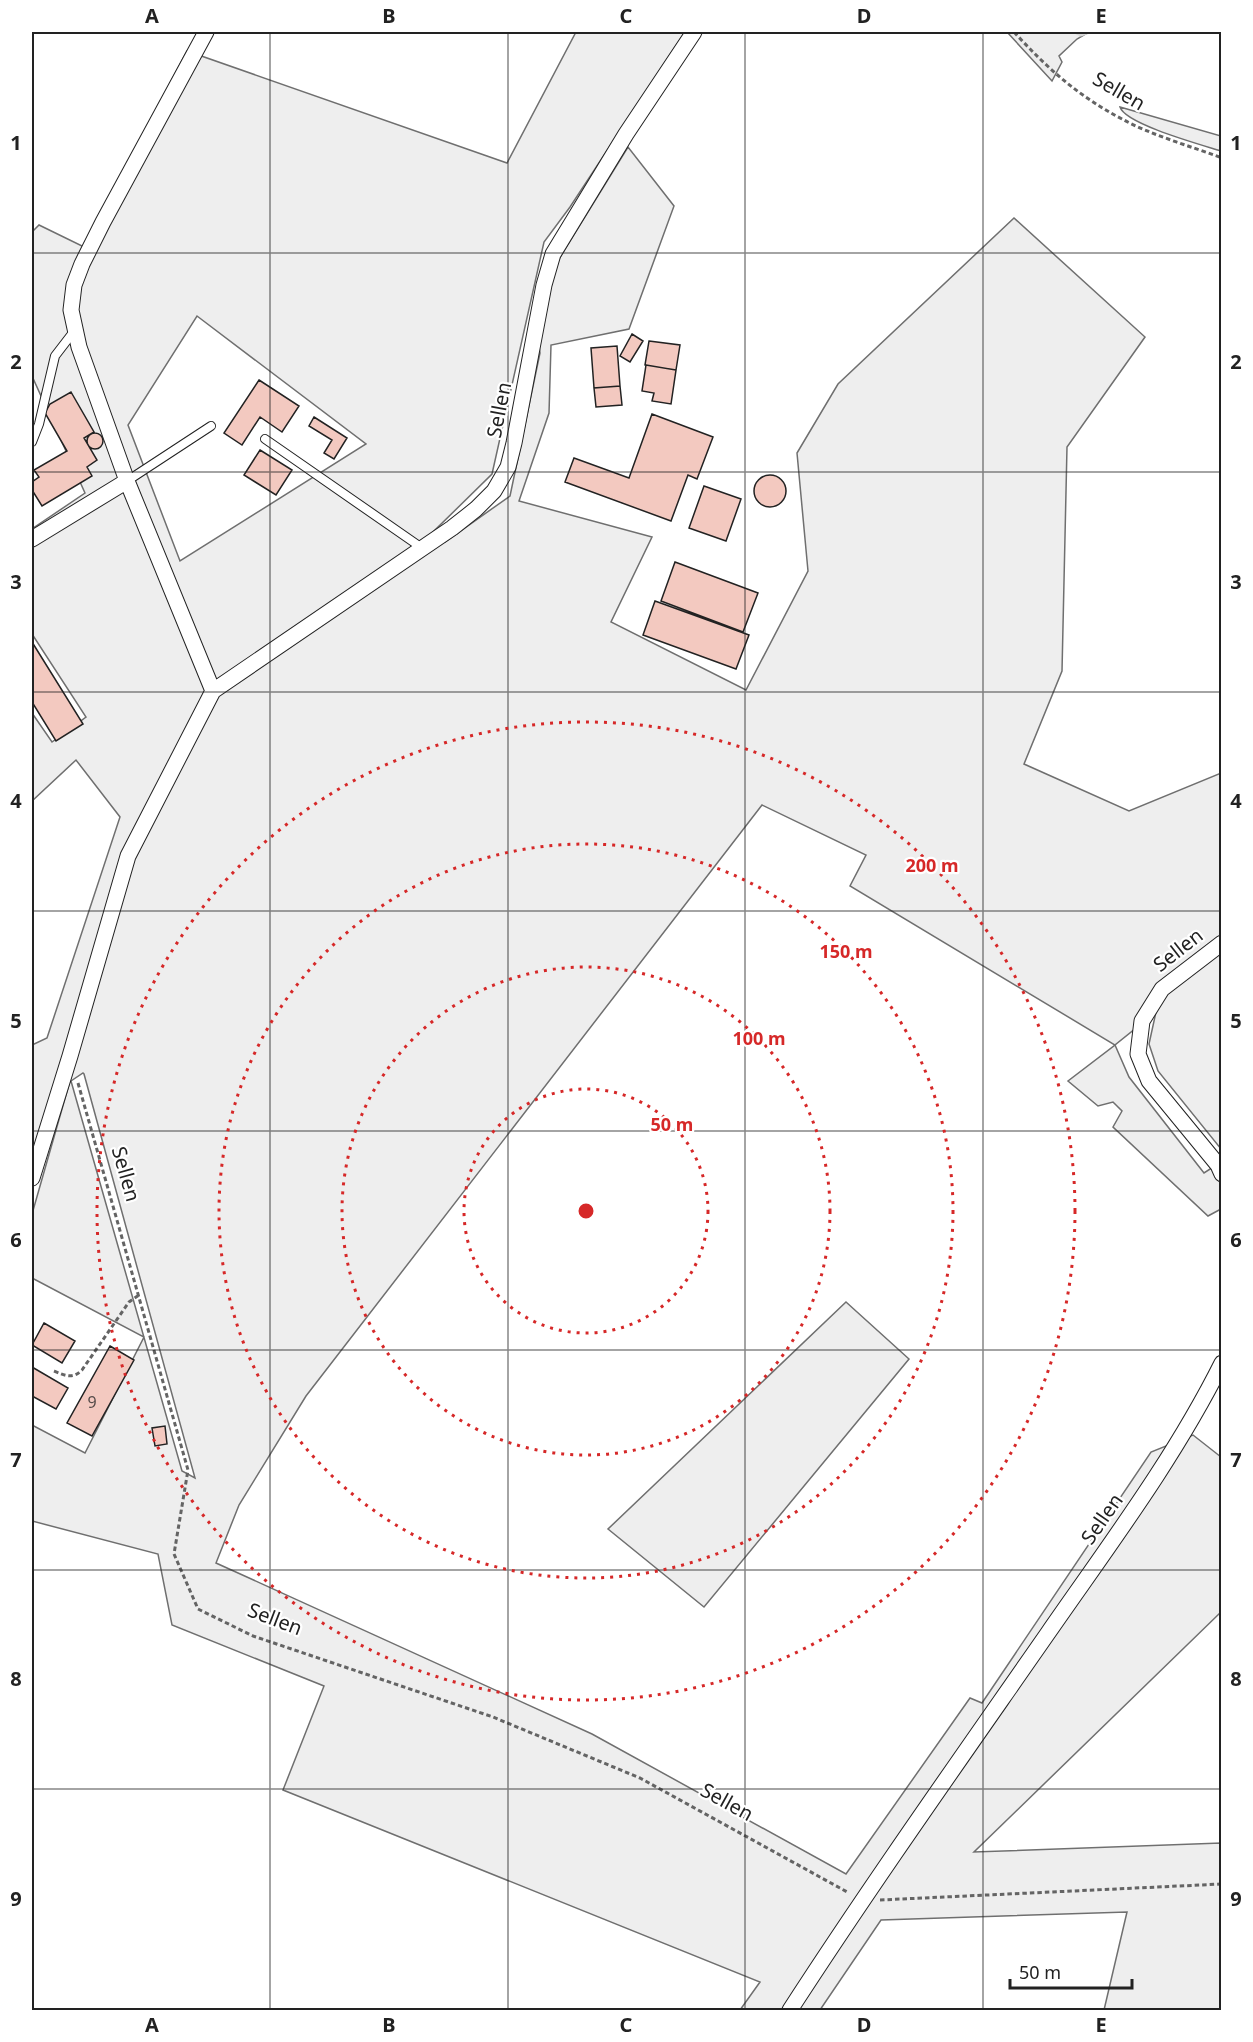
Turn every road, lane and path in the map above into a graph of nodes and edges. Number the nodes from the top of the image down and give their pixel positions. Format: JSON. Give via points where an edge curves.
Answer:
{"nodes":[{"id":1,"x":206,"y":32,"type":"edge"},
{"id":2,"x":694,"y":32,"type":"edge"},
{"id":3,"x":1014,"y":32,"type":"edge"},
{"id":4,"x":1221,"y":158,"type":"edge"},
{"id":5,"x":75,"y":329,"type":"junction"},
{"id":6,"x":211,"y":426,"type":"dead end"},
{"id":7,"x":265,"y":439,"type":"dead end"},
{"id":8,"x":32,"y":441,"type":"edge"},
{"id":9,"x":127,"y":481,"type":"junction"},
{"id":10,"x":32,"y":539,"type":"edge"},
{"id":11,"x":422,"y":548,"type":"junction"},
{"id":12,"x":213,"y":691,"type":"junction"},
{"id":13,"x":1221,"y":943,"type":"edge"},
{"id":14,"x":70,"y":1056,"type":"junction"},
{"id":15,"x":1221,"y":1174,"type":"edge"},
{"id":16,"x":32,"y":1179,"type":"edge"},
{"id":17,"x":139,"y":1295,"type":"junction"},
{"id":18,"x":1221,"y":1362,"type":"edge"},
{"id":19,"x":54,"y":1371,"type":"dead end"},
{"id":20,"x":1221,"y":1884,"type":"edge"},
{"id":21,"x":861,"y":1900,"type":"junction"},
{"id":22,"x":790,"y":2010,"type":"edge"}],
"edges":[{"from":1,"to":5,"type":"street","via":[[82,264],[71,310]]},
{"from":2,"to":11,"type":"street","name":"Sellen","via":[[553,254],[504,475],[476,509]]},
{"from":3,"to":4,"type":"path","name":"Sellen","via":[[1053,73],[1090,101],[1136,126]]},
{"from":5,"to":8,"type":"lane","via":[[55,356]]},
{"from":5,"to":9,"type":"street"},
{"from":6,"to":9,"type":"lane"},
{"from":7,"to":11,"type":"lane"},
{"from":9,"to":10,"type":"street"},
{"from":9,"to":12,"type":"street"},
{"from":11,"to":12,"type":"street","name":"Sellen"},
{"from":12,"to":14,"type":"street","name":"Sellen","via":[[128,856]]},
{"from":13,"to":15,"type":"street","name":"Sellen","via":[[1162,989],[1142,1021],[1138,1054],[1149,1081],[1218,1165]]},
{"from":14,"to":16,"type":"street","name":"Sellen"},
{"from":14,"to":17,"type":"path","name":"Sellen"},
{"from":17,"to":19,"type":"path","via":[[129,1302],[76,1376]]},
{"from":17,"to":21,"type":"path","name":"Sellen","via":[[188,1470],[174,1554],[198,1609],[254,1636],[493,1717],[640,1778]]},
{"from":18,"to":21,"type":"street","name":"Sellen","via":[[1156,1478]]},
{"from":20,"to":21,"type":"path"},
{"from":21,"to":22,"type":"street","name":"Sellen"}]}
